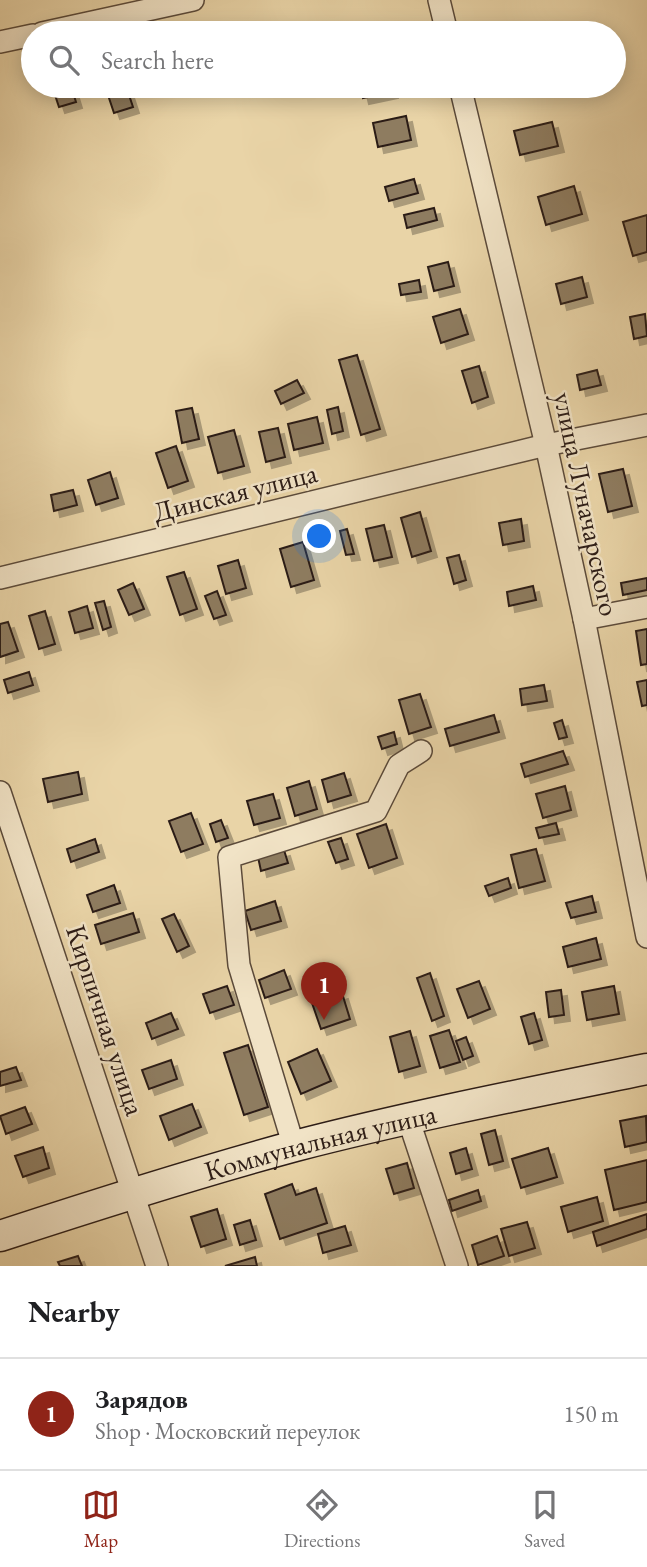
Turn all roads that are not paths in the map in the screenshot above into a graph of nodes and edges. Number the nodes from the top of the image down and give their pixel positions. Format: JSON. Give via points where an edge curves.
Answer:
{"nodes":[{"id":1,"x":193,"y":0,"type":"edge"},
{"id":2,"x":439,"y":0,"type":"edge"},
{"id":3,"x":97,"y":21,"type":"edge"},
{"id":4,"x":444,"y":21,"type":"edge"},
{"id":5,"x":21,"y":38,"type":"edge"},
{"id":6,"x":0,"y":42,"type":"edge"},
{"id":7,"x":463,"y":98,"type":"edge"},
{"id":8,"x":647,"y":425,"type":"edge"},
{"id":9,"x":547,"y":445,"type":"junction"},
{"id":10,"x":0,"y":578,"type":"edge"},
{"id":11,"x":647,"y":607,"type":"edge"},
{"id":12,"x":584,"y":619,"type":"junction"},
{"id":13,"x":421,"y":751,"type":"dead end"},
{"id":14,"x":0,"y":792,"type":"edge"},
{"id":15,"x":647,"y":937,"type":"edge"},
{"id":16,"x":647,"y":1069,"type":"edge"},
{"id":17,"x":408,"y":1118,"type":"junction"},
{"id":18,"x":294,"y":1147,"type":"junction"},
{"id":19,"x":134,"y":1192,"type":"junction"},
{"id":20,"x":0,"y":1236,"type":"edge"},
{"id":21,"x":157,"y":1266,"type":"edge"},
{"id":22,"x":457,"y":1266,"type":"edge"}],
"edges":[{"from":1,"to":3,"type":"street"},
{"from":2,"to":4,"type":"street"},
{"from":5,"to":6,"type":"street"},
{"from":7,"to":9,"type":"street","name":"улица Луначарского"},
{"from":8,"to":9,"type":"street","name":"Динская улица"},
{"from":9,"to":10,"type":"street","name":"Динская улица"},
{"from":9,"to":12,"type":"street","name":"улица Луначарского"},
{"from":11,"to":12,"type":"street"},
{"from":12,"to":15,"type":"street","name":"улица Луначарского"},
{"from":13,"to":18,"type":"street","via":[[400,765],[376,811],[229,857],[239,965]]},
{"from":14,"to":19,"type":"street","name":"Кирпичная улица"},
{"from":16,"to":17,"type":"street","name":"Коммунальная улица"},
{"from":17,"to":18,"type":"street","name":"Коммунальная улица"},
{"from":17,"to":22,"type":"street"},
{"from":18,"to":19,"type":"street","name":"Коммунальная улица"},
{"from":19,"to":20,"type":"street","name":"Коммунальная улица"},
{"from":19,"to":21,"type":"street","name":"Кирпичная улица"}]}
